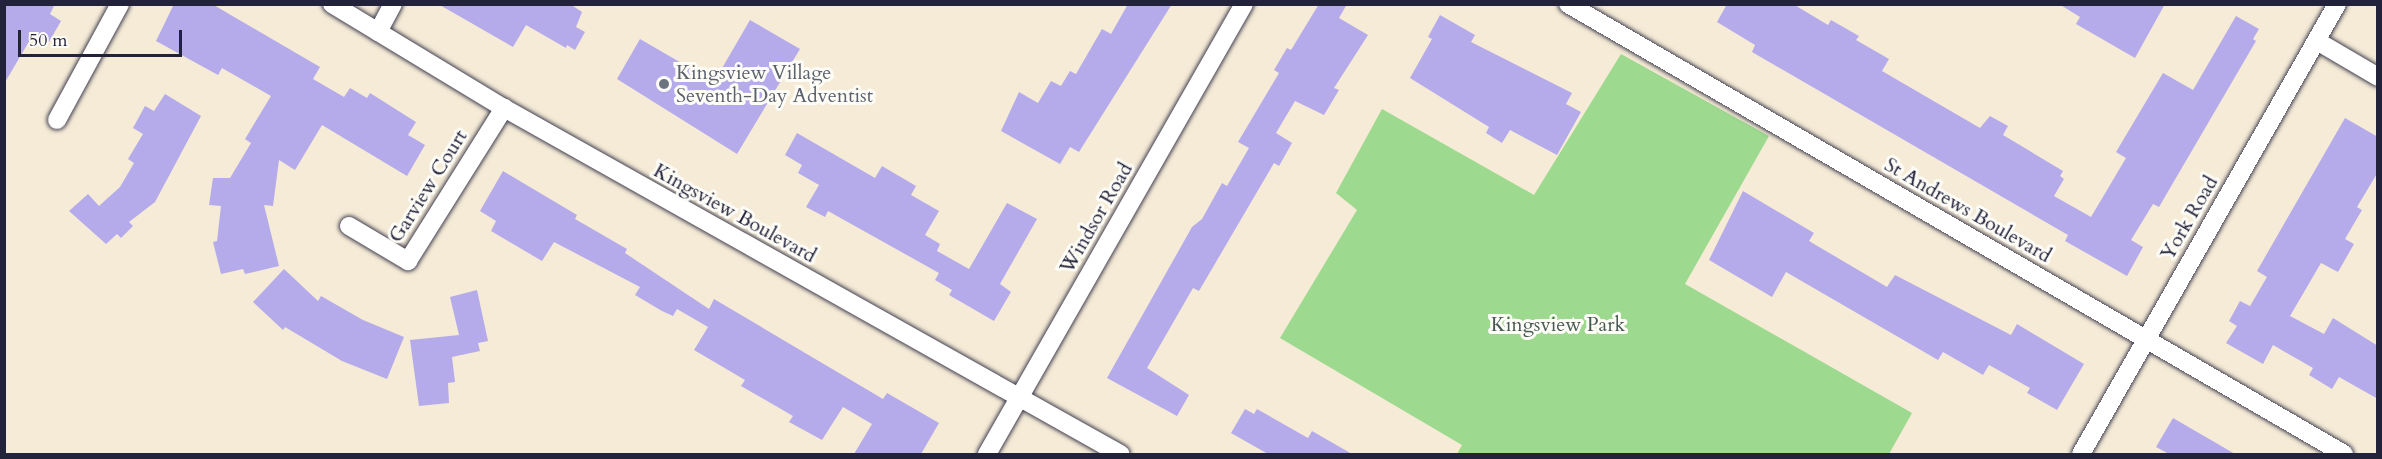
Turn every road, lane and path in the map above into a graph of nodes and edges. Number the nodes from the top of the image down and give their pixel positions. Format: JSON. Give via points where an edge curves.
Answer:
{"nodes":[{"id":1,"x":120,"y":4,"type":"edge"},
{"id":2,"x":332,"y":4,"type":"edge"},
{"id":3,"x":393,"y":4,"type":"edge"},
{"id":4,"x":1244,"y":4,"type":"edge"},
{"id":5,"x":1568,"y":4,"type":"edge"},
{"id":6,"x":2330,"y":7,"type":"edge"},
{"id":7,"x":378,"y":32,"type":"junction"},
{"id":8,"x":2318,"y":41,"type":"junction"},
{"id":9,"x":2378,"y":77,"type":"edge"},
{"id":10,"x":504,"y":108,"type":"junction"},
{"id":11,"x":57,"y":120,"type":"dead end"},
{"id":12,"x":349,"y":226,"type":"dead end"},
{"id":13,"x":2146,"y":339,"type":"junction"},
{"id":14,"x":1020,"y":397,"type":"junction"},
{"id":15,"x":987,"y":454,"type":"edge"},
{"id":16,"x":1120,"y":454,"type":"edge"},
{"id":17,"x":2081,"y":454,"type":"edge"},
{"id":18,"x":2344,"y":454,"type":"edge"}],
"edges":[{"from":1,"to":11,"type":"street"},
{"from":2,"to":7,"type":"street","name":"Kingsview Boulevard"},
{"from":3,"to":7,"type":"street"},
{"from":4,"to":14,"type":"street","name":"Windsor Road"},
{"from":5,"to":13,"type":"street","name":"St Andrews Boulevard"},
{"from":6,"to":8,"type":"street","name":"York Road"},
{"from":7,"to":10,"type":"street","name":"Kingsview Boulevard"},
{"from":8,"to":9,"type":"street"},
{"from":8,"to":13,"type":"street","name":"York Road"},
{"from":10,"to":12,"type":"street","name":"Garview Court","via":[[408,261]]},
{"from":10,"to":14,"type":"street","name":"Kingsview Boulevard"},
{"from":13,"to":17,"type":"street","name":"York Road"},
{"from":13,"to":18,"type":"street","name":"St Andrews Boulevard"},
{"from":14,"to":15,"type":"street","name":"Windsor Road"},
{"from":14,"to":16,"type":"street","name":"Kingsview Boulevard"}]}
